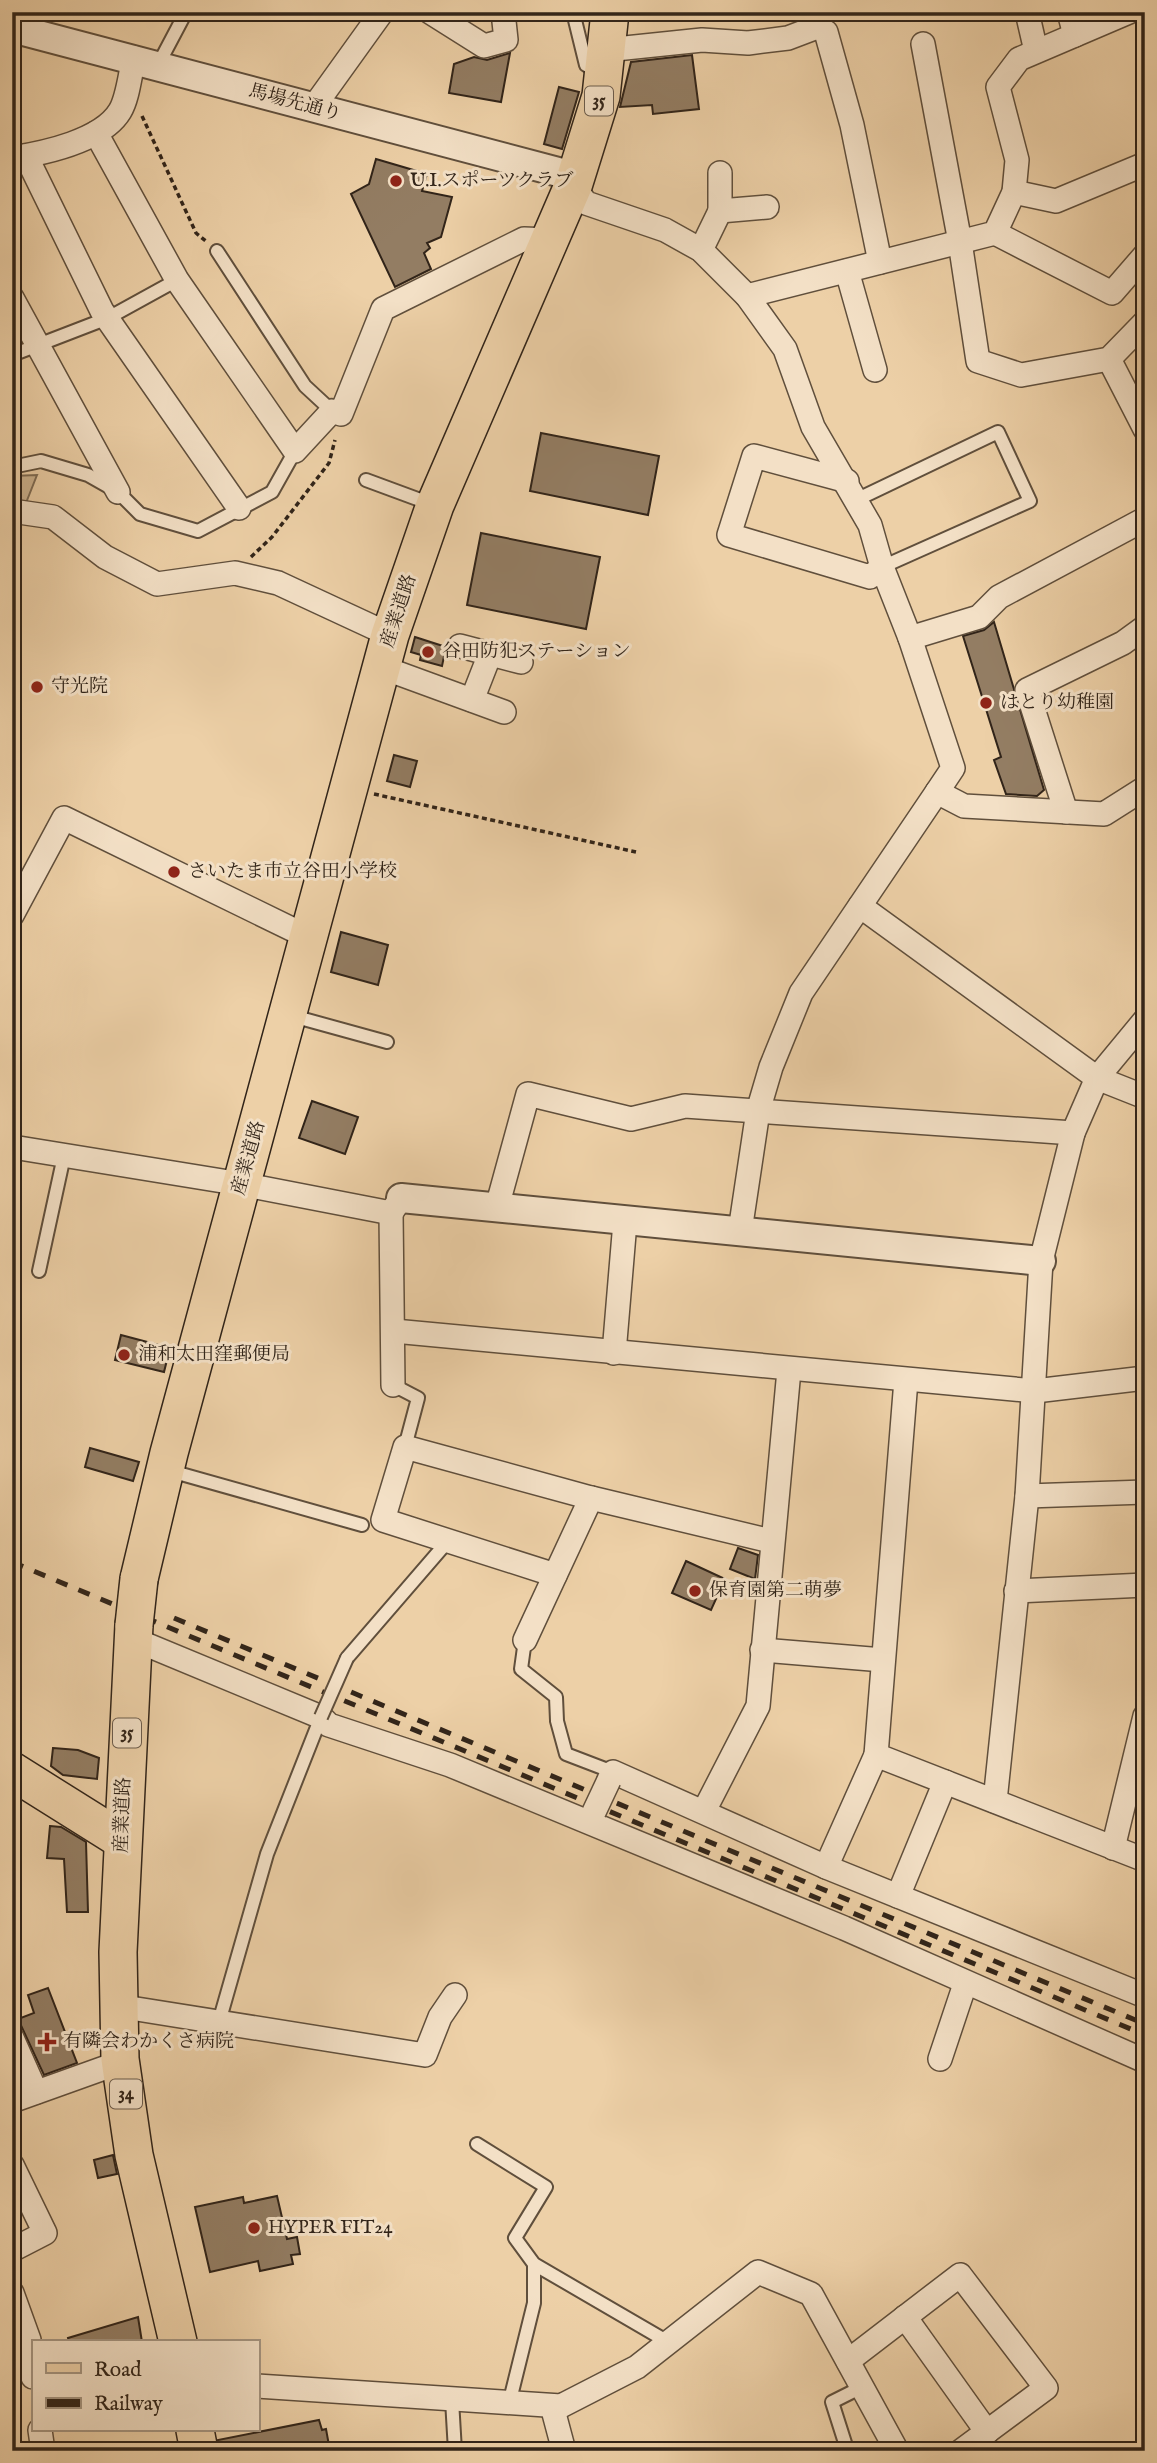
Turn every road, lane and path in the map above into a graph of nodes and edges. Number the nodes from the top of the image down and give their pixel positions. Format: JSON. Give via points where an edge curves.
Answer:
{"nodes":[{"id":1,"x":186,"y":12,"type":"edge"},
{"id":2,"x":382,"y":12,"type":"edge"},
{"id":3,"x":430,"y":12,"type":"edge"},
{"id":4,"x":503,"y":12,"type":"edge"},
{"id":5,"x":573,"y":12,"type":"edge"},
{"id":6,"x":610,"y":12,"type":"edge"},
{"id":7,"x":1027,"y":12,"type":"edge"},
{"id":8,"x":1069,"y":12,"type":"edge"},
{"id":9,"x":1129,"y":12,"type":"edge"},
{"id":10,"x":12,"y":28,"type":"edge"},
{"id":11,"x":1075,"y":35,"type":"junction"},
{"id":12,"x":923,"y":44,"type":"dead end"},
{"id":13,"x":1036,"y":51,"type":"junction"},
{"id":14,"x":605,"y":61,"type":"junction"},
{"id":15,"x":146,"y":62,"type":"junction"},
{"id":16,"x":313,"y":108,"type":"junction"},
{"id":17,"x":120,"y":111,"type":"junction"},
{"id":18,"x":96,"y":133,"type":"junction"},
{"id":19,"x":19,"y":157,"type":"edge"},
{"id":20,"x":1145,"y":164,"type":"edge"},
{"id":21,"x":720,"y":173,"type":"dead end"},
{"id":22,"x":573,"y":186,"type":"junction"},
{"id":23,"x":1014,"y":192,"type":"junction"},
{"id":24,"x":767,"y":207,"type":"dead end"},
{"id":25,"x":720,"y":211,"type":"junction"},
{"id":26,"x":995,"y":233,"type":"junction"},
{"id":27,"x":549,"y":240,"type":"junction"},
{"id":28,"x":960,"y":242,"type":"junction"},
{"id":29,"x":701,"y":250,"type":"junction"},
{"id":30,"x":217,"y":251,"type":"joint"},
{"id":31,"x":1145,"y":256,"type":"edge"},
{"id":32,"x":880,"y":262,"type":"junction"},
{"id":33,"x":847,"y":271,"type":"junction"},
{"id":34,"x":177,"y":281,"type":"junction"},
{"id":35,"x":747,"y":296,"type":"junction"},
{"id":36,"x":13,"y":303,"type":"edge"},
{"id":37,"x":108,"y":318,"type":"junction"},
{"id":38,"x":1145,"y":322,"type":"edge"},
{"id":39,"x":38,"y":347,"type":"junction"},
{"id":40,"x":12,"y":355,"type":"edge"},
{"id":41,"x":1109,"y":359,"type":"junction"},
{"id":42,"x":875,"y":370,"type":"dead end"},
{"id":43,"x":336,"y":413,"type":"junction"},
{"id":44,"x":1145,"y":429,"type":"edge"},
{"id":45,"x":295,"y":451,"type":"junction"},
{"id":46,"x":12,"y":467,"type":"edge"},
{"id":47,"x":366,"y":480,"type":"dead end"},
{"id":48,"x":852,"y":490,"type":"junction"},
{"id":49,"x":118,"y":492,"type":"junction"},
{"id":50,"x":435,"y":505,"type":"junction"},
{"id":51,"x":239,"y":508,"type":"junction"},
{"id":52,"x":12,"y":512,"type":"edge"},
{"id":53,"x":1145,"y":519,"type":"edge"},
{"id":54,"x":882,"y":567,"type":"junction"},
{"id":55,"x":235,"y":573,"type":"junction"},
{"id":56,"x":1145,"y":627,"type":"edge"},
{"id":57,"x":910,"y":638,"type":"junction"},
{"id":58,"x":460,"y":646,"type":"dead end"},
{"id":59,"x":385,"y":651,"type":"junction"},
{"id":60,"x":490,"y":654,"type":"junction"},
{"id":61,"x":521,"y":662,"type":"dead end"},
{"id":62,"x":472,"y":700,"type":"junction"},
{"id":63,"x":504,"y":712,"type":"dead end"},
{"id":64,"x":348,"y":788,"type":"junction"},
{"id":65,"x":1145,"y":788,"type":"edge"},
{"id":66,"x":937,"y":792,"type":"junction"},
{"id":67,"x":1066,"y":812,"type":"junction"},
{"id":68,"x":636,"y":852,"type":"dead end"},
{"id":69,"x":860,"y":906,"type":"junction"},
{"id":70,"x":12,"y":915,"type":"edge"},
{"id":71,"x":308,"y":937,"type":"junction"},
{"id":72,"x":289,"y":1015,"type":"junction"},
{"id":73,"x":1145,"y":1020,"type":"edge"},
{"id":74,"x":387,"y":1042,"type":"dead end"},
{"id":75,"x":1097,"y":1079,"type":"junction"},
{"id":76,"x":1145,"y":1097,"type":"edge"},
{"id":77,"x":758,"y":1111,"type":"junction"},
{"id":78,"x":1073,"y":1133,"type":"junction"},
{"id":79,"x":12,"y":1151,"type":"edge"},
{"id":80,"x":64,"y":1156,"type":"junction"},
{"id":81,"x":241,"y":1184,"type":"junction"},
{"id":82,"x":396,"y":1205,"type":"junction"},
{"id":83,"x":497,"y":1207,"type":"junction"},
{"id":84,"x":625,"y":1222,"type":"junction"},
{"id":85,"x":740,"y":1231,"type":"junction"},
{"id":86,"x":1041,"y":1261,"type":"junction"},
{"id":87,"x":39,"y":1271,"type":"dead end"},
{"id":88,"x":394,"y":1331,"type":"junction"},
{"id":89,"x":614,"y":1353,"type":"junction"},
{"id":90,"x":789,"y":1370,"type":"junction"},
{"id":91,"x":1145,"y":1378,"type":"edge"},
{"id":92,"x":906,"y":1380,"type":"junction"},
{"id":93,"x":393,"y":1385,"type":"joint"},
{"id":94,"x":1035,"y":1391,"type":"junction"},
{"id":95,"x":405,"y":1447,"type":"junction"},
{"id":96,"x":165,"y":1469,"type":"junction"},
{"id":97,"x":1145,"y":1492,"type":"edge"},
{"id":98,"x":1027,"y":1496,"type":"junction"},
{"id":99,"x":591,"y":1498,"type":"junction"},
{"id":100,"x":362,"y":1525,"type":"dead end"},
{"id":101,"x":449,"y":1541,"type":"junction"},
{"id":102,"x":771,"y":1541,"type":"junction"},
{"id":103,"x":555,"y":1575,"type":"junction"},
{"id":104,"x":1145,"y":1585,"type":"edge"},
{"id":105,"x":1016,"y":1591,"type":"junction"},
{"id":106,"x":133,"y":1632,"type":"junction"},
{"id":107,"x":525,"y":1640,"type":"joint"},
{"id":108,"x":762,"y":1650,"type":"junction"},
{"id":109,"x":883,"y":1660,"type":"junction"},
{"id":110,"x":321,"y":1717,"type":"junction"},
{"id":111,"x":1144,"y":1724,"type":"edge"},
{"id":112,"x":877,"y":1755,"type":"junction"},
{"id":113,"x":12,"y":1771,"type":"edge"},
{"id":114,"x":611,"y":1776,"type":"junction"},
{"id":115,"x":945,"y":1782,"type":"junction"},
{"id":116,"x":995,"y":1801,"type":"junction"},
{"id":117,"x":704,"y":1811,"type":"junction"},
{"id":118,"x":591,"y":1818,"type":"junction"},
{"id":119,"x":122,"y":1840,"type":"junction"},
{"id":120,"x":1113,"y":1848,"type":"junction"},
{"id":121,"x":1145,"y":1860,"type":"edge"},
{"id":122,"x":826,"y":1867,"type":"junction"},
{"id":123,"x":898,"y":1896,"type":"junction"},
{"id":124,"x":965,"y":1984,"type":"junction"},
{"id":125,"x":455,"y":1995,"type":"dead end"},
{"id":126,"x":1145,"y":1996,"type":"edge"},
{"id":127,"x":118,"y":2006,"type":"junction"},
{"id":128,"x":219,"y":2022,"type":"junction"},
{"id":129,"x":12,"y":2038,"type":"edge"},
{"id":130,"x":940,"y":2059,"type":"dead end"},
{"id":131,"x":1145,"y":2061,"type":"edge"},
{"id":132,"x":121,"y":2062,"type":"junction"},
{"id":133,"x":36,"y":2092,"type":"junction"},
{"id":134,"x":12,"y":2101,"type":"edge"},
{"id":135,"x":477,"y":2144,"type":"dead end"},
{"id":136,"x":12,"y":2165,"type":"edge"},
{"id":137,"x":12,"y":2250,"type":"edge"},
{"id":138,"x":534,"y":2264,"type":"junction"},
{"id":139,"x":12,"y":2293,"type":"edge"},
{"id":140,"x":905,"y":2318,"type":"junction"},
{"id":141,"x":178,"y":2340,"type":"edge"},
{"id":142,"x":668,"y":2342,"type":"junction"},
{"id":143,"x":848,"y":2361,"type":"junction"},
{"id":144,"x":32,"y":2368,"type":"edge"},
{"id":145,"x":259,"y":2386,"type":"edge"},
{"id":146,"x":862,"y":2387,"type":"junction"},
{"id":147,"x":452,"y":2400,"type":"junction"},
{"id":148,"x":509,"y":2404,"type":"junction"},
{"id":149,"x":552,"y":2406,"type":"junction"},
{"id":150,"x":40,"y":2432,"type":"edge"},
{"id":151,"x":195,"y":2432,"type":"edge"},
{"id":152,"x":987,"y":2432,"type":"junction"},
{"id":153,"x":846,"y":2446,"type":"dead end"},
{"id":154,"x":43,"y":2451,"type":"edge"},
{"id":155,"x":199,"y":2451,"type":"edge"},
{"id":156,"x":455,"y":2451,"type":"edge"},
{"id":157,"x":565,"y":2451,"type":"edge"},
{"id":158,"x":897,"y":2451,"type":"edge"},
{"id":159,"x":961,"y":2451,"type":"edge"}],
"edges":[{"from":1,"to":15,"type":"lane"},
{"from":2,"to":16,"type":"street"},
{"from":3,"to":4,"type":"street","via":[[484,46],[506,40]]},
{"from":5,"to":14,"type":"lane","via":[[586,65],[591,70]]},
{"from":6,"to":14,"type":"main road","name":"産業道路","number":"35"},
{"from":7,"to":13,"type":"street"},
{"from":8,"to":11,"type":"street"},
{"from":9,"to":11,"type":"street"},
{"from":10,"to":15,"type":"street","name":"馬場先通り"},
{"from":11,"to":13,"type":"street"},
{"from":12,"to":28,"type":"street"},
{"from":13,"to":23,"type":"street","via":[[1019,59],[998,88],[1017,160]]},
{"from":14,"to":22,"type":"main road","name":"産業道路","number":"35","via":[[601,96]]},
{"from":14,"to":32,"type":"street","via":[[702,40],[748,43],[817,27],[826,32],[852,125]]},
{"from":15,"to":16,"type":"street","name":"馬場先通り"},
{"from":15,"to":17,"type":"street"},
{"from":16,"to":22,"type":"street","name":"馬場先通り","via":[[562,173]]},
{"from":17,"to":18,"type":"street"},
{"from":17,"to":30,"type":"path","via":[[138,109],[196,233]]},
{"from":18,"to":19,"type":"street","via":[[55,150]]},
{"from":18,"to":34,"type":"street"},
{"from":19,"to":37,"type":"street"},
{"from":20,"to":23,"type":"street","via":[[1056,201]]},
{"from":21,"to":25,"type":"street"},
{"from":22,"to":27,"type":"main road","name":"産業道路","number":"35"},
{"from":22,"to":29,"type":"street","via":[[586,203],[665,230]]},
{"from":23,"to":26,"type":"street"},
{"from":24,"to":25,"type":"street"},
{"from":25,"to":29,"type":"street"},
{"from":26,"to":28,"type":"street"},
{"from":26,"to":31,"type":"street","via":[[1112,293]]},
{"from":27,"to":43,"type":"street","via":[[524,239],[383,309]]},
{"from":27,"to":50,"type":"main road","name":"産業道路","number":"35"},
{"from":28,"to":32,"type":"street"},
{"from":28,"to":41,"type":"street","via":[[978,360],[1021,374]]},
{"from":29,"to":35,"type":"street"},
{"from":30,"to":43,"type":"lane","via":[[305,386]]},
{"from":32,"to":33,"type":"street"},
{"from":33,"to":35,"type":"street"},
{"from":33,"to":42,"type":"street"},
{"from":34,"to":37,"type":"lane"},
{"from":34,"to":45,"type":"street"},
{"from":35,"to":48,"type":"street","via":[[785,349],[813,427]]},
{"from":36,"to":39,"type":"street"},
{"from":37,"to":39,"type":"lane"},
{"from":37,"to":51,"type":"street"},
{"from":38,"to":41,"type":"street"},
{"from":39,"to":40,"type":"lane"},
{"from":39,"to":49,"type":"street"},
{"from":41,"to":44,"type":"street"},
{"from":43,"to":45,"type":"street"},
{"from":43,"to":55,"type":"path","via":[[330,463],[272,537]]},
{"from":45,"to":51,"type":"lane","via":[[272,492]]},
{"from":46,"to":49,"type":"lane","via":[[41,461],[88,475]]},
{"from":47,"to":50,"type":"lane"},
{"from":48,"to":54,"type":"street","via":[[870,525]]},
{"from":48,"to":54,"type":"street","via":[[754,456],[729,535],[870,577]]},
{"from":48,"to":54,"type":"lane","via":[[998,432],[1030,501]]},
{"from":49,"to":51,"type":"lane","via":[[140,514],[198,531]]},
{"from":50,"to":59,"type":"main road","name":"産業道路","number":"35"},
{"from":52,"to":55,"type":"street","via":[[53,517],[105,557],[157,584]]},
{"from":53,"to":57,"type":"street","via":[[999,597],[979,617]]},
{"from":54,"to":57,"type":"street"},
{"from":55,"to":59,"type":"street","via":[[278,583]]},
{"from":56,"to":67,"type":"street","via":[[1123,643],[1027,690]]},
{"from":57,"to":66,"type":"street","via":[[953,768]]},
{"from":58,"to":60,"type":"street"},
{"from":59,"to":62,"type":"street"},
{"from":59,"to":64,"type":"main road","name":"産業道路","number":"35"},
{"from":60,"to":61,"type":"street"},
{"from":60,"to":62,"type":"street"},
{"from":62,"to":63,"type":"street"},
{"from":64,"to":68,"type":"path"},
{"from":64,"to":71,"type":"main road","name":"産業道路","number":"35"},
{"from":65,"to":67,"type":"street","via":[[1104,814]]},
{"from":66,"to":67,"type":"street","via":[[964,806]]},
{"from":66,"to":69,"type":"street"},
{"from":69,"to":75,"type":"street"},
{"from":69,"to":77,"type":"street","via":[[801,993]]},
{"from":70,"to":71,"type":"street","via":[[64,818]]},
{"from":71,"to":72,"type":"main road","name":"産業道路","number":"35"},
{"from":72,"to":74,"type":"lane"},
{"from":72,"to":81,"type":"main road","name":"産業道路","number":"35"},
{"from":73,"to":75,"type":"street"},
{"from":75,"to":76,"type":"street"},
{"from":75,"to":78,"type":"street"},
{"from":77,"to":78,"type":"street"},
{"from":77,"to":83,"type":"street","via":[[685,1106],[631,1119],[528,1094]]},
{"from":77,"to":85,"type":"street"},
{"from":78,"to":86,"type":"street"},
{"from":79,"to":80,"type":"street","via":[[19,1148]]},
{"from":80,"to":81,"type":"street"},
{"from":80,"to":87,"type":"lane"},
{"from":81,"to":82,"type":"street"},
{"from":81,"to":96,"type":"main road","name":"産業道路","number":"35"},
{"from":82,"to":83,"type":"street"},
{"from":82,"to":88,"type":"street"},
{"from":83,"to":84,"type":"street"},
{"from":84,"to":85,"type":"street"},
{"from":84,"to":89,"type":"street"},
{"from":85,"to":86,"type":"street"},
{"from":86,"to":94,"type":"street"},
{"from":88,"to":89,"type":"street"},
{"from":88,"to":93,"type":"street"},
{"from":89,"to":90,"type":"street"},
{"from":90,"to":92,"type":"street"},
{"from":90,"to":102,"type":"street"},
{"from":91,"to":94,"type":"street"},
{"from":92,"to":94,"type":"street"},
{"from":92,"to":109,"type":"street"},
{"from":93,"to":95,"type":"lane","via":[[418,1398]]},
{"from":94,"to":98,"type":"street"},
{"from":95,"to":99,"type":"street"},
{"from":95,"to":101,"type":"street","via":[[383,1520]]},
{"from":96,"to":100,"type":"lane"},
{"from":96,"to":106,"type":"main road","name":"産業道路","number":"35","bridge":true,"via":[[139,1579]]},
{"from":97,"to":98,"type":"street"},
{"from":98,"to":105,"type":"street"},
{"from":99,"to":102,"type":"street"},
{"from":99,"to":103,"type":"street"},
{"from":101,"to":103,"type":"street"},
{"from":101,"to":110,"type":"lane","bridge":true,"via":[[347,1657]]},
{"from":102,"to":108,"type":"street"},
{"from":103,"to":107,"type":"street"},
{"from":104,"to":105,"type":"street"},
{"from":105,"to":116,"type":"street"},
{"from":106,"to":110,"type":"street"},
{"from":106,"to":119,"type":"main road","name":"産業道路","number":"35"},
{"from":107,"to":114,"type":"lane","via":[[522,1669],[556,1697],[566,1754]]},
{"from":108,"to":109,"type":"street"},
{"from":108,"to":117,"type":"street","via":[[758,1706]]},
{"from":109,"to":112,"type":"street"},
{"from":110,"to":118,"type":"street","via":[[329,1725]]},
{"from":110,"to":128,"type":"lane","via":[[267,1854]]},
{"from":111,"to":120,"type":"street"},
{"from":112,"to":115,"type":"street"},
{"from":112,"to":122,"type":"street"},
{"from":113,"to":119,"type":"main road"},
{"from":114,"to":117,"type":"street"},
{"from":114,"to":118,"type":"street","bridge":true},
{"from":115,"to":116,"type":"street"},
{"from":115,"to":123,"type":"street"},
{"from":116,"to":120,"type":"street"},
{"from":117,"to":122,"type":"street"},
{"from":118,"to":124,"type":"street"},
{"from":119,"to":127,"type":"main road","name":"産業道路","number":"34"},
{"from":120,"to":121,"type":"street"},
{"from":122,"to":123,"type":"street"},
{"from":123,"to":126,"type":"street"},
{"from":124,"to":130,"type":"street"},
{"from":124,"to":131,"type":"street"},
{"from":125,"to":128,"type":"street","via":[[440,2017],[425,2056]]},
{"from":127,"to":128,"type":"street"},
{"from":127,"to":132,"type":"main road","name":"産業道路","number":"34"},
{"from":129,"to":133,"type":"street"},
{"from":132,"to":133,"type":"street"},
{"from":132,"to":141,"type":"main road","name":"産業道路","number":"34","via":[[134,2155]]},
{"from":133,"to":134,"type":"street"},
{"from":135,"to":138,"type":"lane","via":[[546,2187],[515,2238]]},
{"from":136,"to":137,"type":"street","via":[[45,2233]]},
{"from":138,"to":142,"type":"lane"},
{"from":138,"to":148,"type":"lane","via":[[534,2303]]},
{"from":139,"to":144,"type":"street","via":[[29,2340]]},
{"from":140,"to":143,"type":"street"},
{"from":140,"to":152,"type":"street"},
{"from":140,"to":152,"type":"street","via":[[960,2275],[1046,2388]]},
{"from":142,"to":143,"type":"street","via":[[758,2272],[811,2294]]},
{"from":142,"to":149,"type":"street","via":[[637,2367],[561,2406]]},
{"from":143,"to":146,"type":"street"},
{"from":145,"to":147,"type":"street"},
{"from":146,"to":153,"type":"lane","via":[[832,2402]]},
{"from":146,"to":158,"type":"street"},
{"from":147,"to":148,"type":"street"},
{"from":147,"to":156,"type":"lane"},
{"from":148,"to":149,"type":"street"},
{"from":149,"to":157,"type":"street"},
{"from":150,"to":154,"type":"street"},
{"from":151,"to":155,"type":"main road"},
{"from":152,"to":159,"type":"street"}]}
